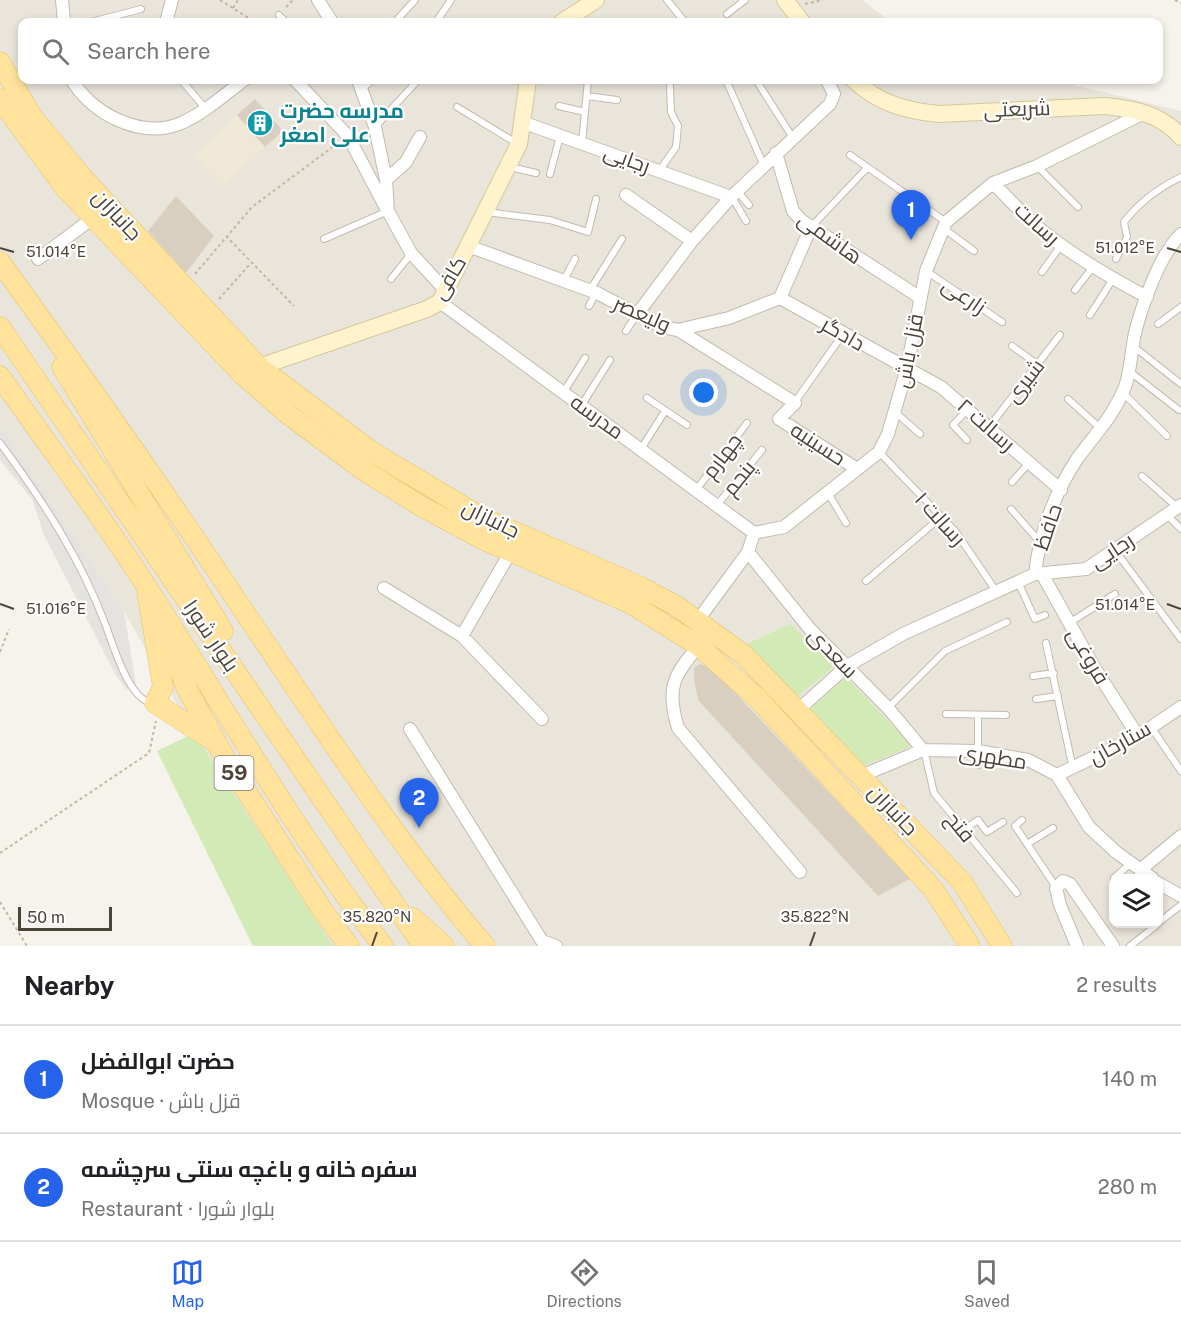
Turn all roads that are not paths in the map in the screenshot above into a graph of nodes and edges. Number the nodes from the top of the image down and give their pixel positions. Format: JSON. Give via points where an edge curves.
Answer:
{"nodes":[{"id":1,"x":62,"y":0,"type":"edge"},
{"id":2,"x":172,"y":0,"type":"edge"},
{"id":3,"x":318,"y":0,"type":"edge"},
{"id":4,"x":415,"y":0,"type":"edge"},
{"id":5,"x":451,"y":0,"type":"edge"},
{"id":6,"x":596,"y":0,"type":"edge"},
{"id":7,"x":667,"y":0,"type":"edge"},
{"id":8,"x":745,"y":0,"type":"edge"},
{"id":9,"x":785,"y":0,"type":"edge"},
{"id":10,"x":141,"y":9,"type":"dead end"},
{"id":11,"x":728,"y":14,"type":"dead end"},
{"id":12,"x":279,"y":15,"type":"dead end"},
{"id":13,"x":64,"y":18,"type":"edge"},
{"id":14,"x":106,"y":18,"type":"edge"},
{"id":15,"x":167,"y":18,"type":"edge"},
{"id":16,"x":282,"y":18,"type":"edge"},
{"id":17,"x":329,"y":18,"type":"edge"},
{"id":18,"x":399,"y":18,"type":"edge"},
{"id":19,"x":439,"y":18,"type":"edge"},
{"id":20,"x":568,"y":18,"type":"edge"},
{"id":21,"x":682,"y":18,"type":"edge"},
{"id":22,"x":799,"y":18,"type":"edge"},
{"id":23,"x":0,"y":62,"type":"edge"},
{"id":24,"x":75,"y":84,"type":"edge"},
{"id":25,"x":185,"y":84,"type":"edge"},
{"id":26,"x":238,"y":84,"type":"edge"},
{"id":27,"x":299,"y":84,"type":"edge"},
{"id":28,"x":360,"y":84,"type":"edge"},
{"id":29,"x":414,"y":84,"type":"edge"},
{"id":30,"x":527,"y":84,"type":"edge"},
{"id":31,"x":588,"y":84,"type":"edge"},
{"id":32,"x":728,"y":84,"type":"edge"},
{"id":33,"x":759,"y":84,"type":"edge"},
{"id":34,"x":828,"y":84,"type":"edge"},
{"id":35,"x":858,"y":84,"type":"edge"},
{"id":36,"x":670,"y":86,"type":"dead end"},
{"id":37,"x":587,"y":96,"type":"junction"},
{"id":38,"x":0,"y":99,"type":"edge"},
{"id":39,"x":617,"y":100,"type":"dead end"},
{"id":40,"x":559,"y":106,"type":"dead end"},
{"id":41,"x":457,"y":107,"type":"dead end"},
{"id":42,"x":205,"y":108,"type":"junction"},
{"id":43,"x":585,"y":112,"type":"junction"},
{"id":44,"x":1144,"y":113,"type":"junction"},
{"id":45,"x":522,"y":122,"type":"junction"},
{"id":46,"x":375,"y":127,"type":"junction"},
{"id":47,"x":560,"y":135,"type":"junction"},
{"id":48,"x":420,"y":136,"type":"dead end"},
{"id":49,"x":1181,"y":137,"type":"edge"},
{"id":50,"x":793,"y":138,"type":"junction"},
{"id":51,"x":582,"y":143,"type":"junction"},
{"id":52,"x":519,"y":144,"type":"junction"},
{"id":53,"x":776,"y":153,"type":"junction"},
{"id":54,"x":850,"y":155,"type":"dead end"},
{"id":55,"x":764,"y":166,"type":"junction"},
{"id":56,"x":1037,"y":166,"type":"junction"},
{"id":57,"x":509,"y":167,"type":"junction"},
{"id":58,"x":867,"y":168,"type":"junction"},
{"id":59,"x":659,"y":171,"type":"junction"},
{"id":60,"x":536,"y":173,"type":"dead end"},
{"id":61,"x":550,"y":174,"type":"dead end"},
{"id":62,"x":1181,"y":177,"type":"edge"},
{"id":63,"x":386,"y":180,"type":"junction"},
{"id":64,"x":993,"y":183,"type":"junction"},
{"id":65,"x":734,"y":194,"type":"junction"},
{"id":66,"x":626,"y":195,"type":"dead end"},
{"id":67,"x":596,"y":200,"type":"dead end"},
{"id":68,"x":749,"y":205,"type":"dead end"},
{"id":69,"x":1078,"y":207,"type":"dead end"},
{"id":70,"x":387,"y":211,"type":"junction"},
{"id":71,"x":486,"y":212,"type":"junction"},
{"id":72,"x":93,"y":218,"type":"junction"},
{"id":73,"x":746,"y":221,"type":"dead end"},
{"id":74,"x":944,"y":225,"type":"junction"},
{"id":75,"x":811,"y":227,"type":"junction"},
{"id":76,"x":1181,"y":234,"type":"edge"},
{"id":77,"x":324,"y":239,"type":"dead end"},
{"id":78,"x":622,"y":239,"type":"dead end"},
{"id":79,"x":692,"y":241,"type":"junction"},
{"id":80,"x":1061,"y":245,"type":"junction"},
{"id":81,"x":468,"y":246,"type":"junction"},
{"id":82,"x":974,"y":251,"type":"dead end"},
{"id":83,"x":411,"y":253,"type":"junction"},
{"id":84,"x":38,"y":259,"type":"dead end"},
{"id":85,"x":575,"y":259,"type":"dead end"},
{"id":86,"x":1116,"y":259,"type":"dead end"},
{"id":87,"x":0,"y":263,"type":"edge"},
{"id":88,"x":1092,"y":267,"type":"junction"},
{"id":89,"x":926,"y":271,"type":"junction"},
{"id":90,"x":1042,"y":272,"type":"dead end"},
{"id":91,"x":391,"y":279,"type":"dead end"},
{"id":92,"x":1113,"y":279,"type":"junction"},
{"id":93,"x":564,"y":281,"type":"junction"},
{"id":94,"x":1074,"y":290,"type":"dead end"},
{"id":95,"x":593,"y":291,"type":"junction"},
{"id":96,"x":443,"y":296,"type":"junction"},
{"id":97,"x":919,"y":297,"type":"junction"},
{"id":98,"x":1147,"y":297,"type":"junction"},
{"id":99,"x":780,"y":298,"type":"junction"},
{"id":100,"x":589,"y":306,"type":"dead end"},
{"id":101,"x":1181,"y":306,"type":"edge"},
{"id":102,"x":638,"y":313,"type":"junction"},
{"id":103,"x":1090,"y":315,"type":"dead end"},
{"id":104,"x":1002,"y":322,"type":"dead end"},
{"id":105,"x":1158,"y":324,"type":"dead end"},
{"id":106,"x":0,"y":327,"type":"edge"},
{"id":107,"x":678,"y":330,"type":"junction"},
{"id":108,"x":626,"y":331,"type":"dead end"},
{"id":109,"x":843,"y":334,"type":"junction"},
{"id":110,"x":1060,"y":335,"type":"dead end"},
{"id":111,"x":1012,"y":346,"type":"dead end"},
{"id":112,"x":1132,"y":346,"type":"junction"},
{"id":113,"x":585,"y":358,"type":"dead end"},
{"id":114,"x":610,"y":360,"type":"dead end"},
{"id":115,"x":1037,"y":364,"type":"junction"},
{"id":116,"x":907,"y":368,"type":"junction"},
{"id":117,"x":250,"y":371,"type":"junction"},
{"id":118,"x":1128,"y":371,"type":"junction"},
{"id":119,"x":0,"y":376,"type":"edge"},
{"id":120,"x":1181,"y":384,"type":"edge"},
{"id":121,"x":563,"y":393,"type":"junction"},
{"id":122,"x":1122,"y":393,"type":"junction"},
{"id":123,"x":647,"y":398,"type":"dead end"},
{"id":124,"x":1068,"y":399,"type":"dead end"},
{"id":125,"x":795,"y":403,"type":"junction"},
{"id":126,"x":581,"y":406,"type":"junction"},
{"id":127,"x":969,"y":409,"type":"junction"},
{"id":128,"x":1179,"y":410,"type":"dead end"},
{"id":129,"x":665,"y":411,"type":"junction"},
{"id":130,"x":895,"y":412,"type":"junction"},
{"id":131,"x":747,"y":423,"type":"dead end"},
{"id":132,"x":687,"y":425,"type":"dead end"},
{"id":133,"x":989,"y":427,"type":"junction"},
{"id":134,"x":1102,"y":429,"type":"junction"},
{"id":135,"x":920,"y":434,"type":"dead end"},
{"id":136,"x":1167,"y":436,"type":"dead end"},
{"id":137,"x":968,"y":440,"type":"dead end"},
{"id":138,"x":0,"y":443,"type":"edge"},
{"id":139,"x":641,"y":449,"type":"junction"},
{"id":140,"x":762,"y":450,"type":"dead end"},
{"id":141,"x":879,"y":452,"type":"junction"},
{"id":142,"x":1029,"y":463,"type":"junction"},
{"id":143,"x":857,"y":469,"type":"junction"},
{"id":144,"x":1142,"y":476,"type":"dead end"},
{"id":145,"x":1012,"y":483,"type":"dead end"},
{"id":146,"x":696,"y":490,"type":"junction"},
{"id":147,"x":1061,"y":490,"type":"junction"},
{"id":148,"x":828,"y":492,"type":"junction"},
{"id":149,"x":717,"y":505,"type":"junction"},
{"id":150,"x":1011,"y":509,"type":"dead end"},
{"id":151,"x":1176,"y":510,"type":"edge"},
{"id":152,"x":941,"y":518,"type":"junction"},
{"id":153,"x":846,"y":523,"type":"dead end"},
{"id":154,"x":1181,"y":529,"type":"edge"},
{"id":155,"x":754,"y":533,"type":"junction"},
{"id":156,"x":1041,"y":542,"type":"junction"},
{"id":157,"x":1114,"y":549,"type":"junction"},
{"id":158,"x":511,"y":551,"type":"junction"},
{"id":159,"x":748,"y":552,"type":"junction"},
{"id":160,"x":1038,"y":574,"type":"junction"},
{"id":161,"x":866,"y":580,"type":"dead end"},
{"id":162,"x":1018,"y":581,"type":"junction"},
{"id":163,"x":146,"y":585,"type":"junction"},
{"id":164,"x":384,"y":588,"type":"dead end"},
{"id":165,"x":996,"y":591,"type":"junction"},
{"id":166,"x":1115,"y":594,"type":"dead end"},
{"id":167,"x":1045,"y":615,"type":"dead end"},
{"id":168,"x":698,"y":620,"type":"junction"},
{"id":169,"x":1007,"y":622,"type":"dead end"},
{"id":170,"x":1068,"y":624,"type":"junction"},
{"id":171,"x":462,"y":636,"type":"junction"},
{"id":172,"x":1181,"y":639,"type":"edge"},
{"id":173,"x":1046,"y":643,"type":"dead end"},
{"id":174,"x":699,"y":646,"type":"junction"},
{"id":175,"x":847,"y":666,"type":"junction"},
{"id":176,"x":1054,"y":673,"type":"junction"},
{"id":177,"x":1033,"y":676,"type":"dead end"},
{"id":178,"x":1058,"y":696,"type":"junction"},
{"id":179,"x":1036,"y":699,"type":"dead end"},
{"id":180,"x":162,"y":707,"type":"junction"},
{"id":181,"x":1181,"y":707,"type":"edge"},
{"id":182,"x":888,"y":708,"type":"junction"},
{"id":183,"x":797,"y":711,"type":"junction"},
{"id":184,"x":946,"y":714,"type":"dead end"},
{"id":185,"x":1006,"y":715,"type":"dead end"},
{"id":186,"x":978,"y":716,"type":"junction"},
{"id":187,"x":542,"y":719,"type":"dead end"},
{"id":188,"x":1150,"y":727,"type":"junction"},
{"id":189,"x":410,"y":729,"type":"dead end"},
{"id":190,"x":1138,"y":736,"type":"junction"},
{"id":191,"x":217,"y":744,"type":"junction"},
{"id":192,"x":923,"y":750,"type":"junction"},
{"id":193,"x":978,"y":751,"type":"junction"},
{"id":194,"x":291,"y":754,"type":"junction"},
{"id":195,"x":843,"y":757,"type":"junction"},
{"id":196,"x":978,"y":765,"type":"dead end"},
{"id":197,"x":1073,"y":769,"type":"junction"},
{"id":198,"x":1181,"y":771,"type":"edge"},
{"id":199,"x":826,"y":772,"type":"junction"},
{"id":200,"x":1057,"y":775,"type":"junction"},
{"id":201,"x":861,"y":776,"type":"junction"},
{"id":202,"x":1022,"y":819,"type":"dead end"},
{"id":203,"x":1003,"y":822,"type":"dead end"},
{"id":204,"x":1053,"y":828,"type":"dead end"},
{"id":205,"x":962,"y":831,"type":"junction"},
{"id":206,"x":1181,"y":836,"type":"edge"},
{"id":207,"x":1027,"y":844,"type":"junction"},
{"id":208,"x":1136,"y":866,"type":"junction"},
{"id":209,"x":800,"y":872,"type":"dead end"},
{"id":210,"x":1122,"y":874,"type":"edge"},
{"id":211,"x":1146,"y":874,"type":"edge"},
{"id":212,"x":1060,"y":884,"type":"junction"},
{"id":213,"x":1163,"y":887,"type":"edge"},
{"id":214,"x":1017,"y":893,"type":"dead end"},
{"id":215,"x":1181,"y":896,"type":"edge"},
{"id":216,"x":390,"y":898,"type":"junction"},
{"id":217,"x":1181,"y":905,"type":"edge"},
{"id":218,"x":1163,"y":919,"type":"edge"},
{"id":219,"x":1152,"y":928,"type":"edge"},
{"id":220,"x":350,"y":946,"type":"edge"},
{"id":221,"x":383,"y":946,"type":"edge"},
{"id":222,"x":423,"y":946,"type":"edge"},
{"id":223,"x":444,"y":946,"type":"edge"},
{"id":224,"x":485,"y":946,"type":"edge"},
{"id":225,"x":556,"y":946,"type":"edge"},
{"id":226,"x":970,"y":946,"type":"edge"},
{"id":227,"x":1002,"y":946,"type":"edge"},
{"id":228,"x":1077,"y":946,"type":"edge"},
{"id":229,"x":1113,"y":946,"type":"edge"},
{"id":230,"x":1130,"y":946,"type":"edge"}],
"edges":[{"from":1,"to":13,"type":"street"},
{"from":2,"to":15,"type":"street"},
{"from":3,"to":17,"type":"street"},
{"from":4,"to":18,"type":"lane"},
{"from":5,"to":19,"type":"lane"},
{"from":6,"to":20,"type":"street"},
{"from":7,"to":21,"type":"lane"},
{"from":8,"to":11,"type":"lane"},
{"from":9,"to":22,"type":"street"},
{"from":10,"to":14,"type":"lane"},
{"from":12,"to":16,"type":"lane"},
{"from":23,"to":117,"type":"main road","name":"جانبازان","via":[[40,126],[207,313]]},
{"from":24,"to":42,"type":"street","via":[[84,97],[112,117],[133,124],[179,124]]},
{"from":25,"to":42,"type":"lane"},
{"from":26,"to":42,"type":"street"},
{"from":27,"to":70,"type":"street","name":"مدرسه","via":[[348,135]]},
{"from":28,"to":46,"type":"street"},
{"from":29,"to":46,"type":"lane"},
{"from":30,"to":45,"type":"street","name":"کافی"},
{"from":31,"to":37,"type":"lane"},
{"from":32,"to":55,"type":"lane"},
{"from":33,"to":50,"type":"lane"},
{"from":34,"to":50,"type":"street","via":[[834,94],[830,104]]},
{"from":35,"to":44,"type":"street","name":"شریعتی","via":[[881,100],[915,112],[1105,106]]},
{"from":36,"to":59,"type":"lane","via":[[671,112],[678,126],[676,147]]},
{"from":37,"to":39,"type":"lane"},
{"from":37,"to":43,"type":"lane"},
{"from":38,"to":72,"type":"main road","name":"جانبازان","via":[[65,188]]},
{"from":40,"to":43,"type":"lane"},
{"from":41,"to":52,"type":"lane"},
{"from":43,"to":51,"type":"lane"},
{"from":44,"to":49,"type":"street","name":"شریعتی","via":[[1167,122]]},
{"from":44,"to":56,"type":"street","name":"قزل باش"},
{"from":45,"to":47,"type":"street","name":"رجایی"},
{"from":45,"to":52,"type":"street","name":"کافی"},
{"from":46,"to":63,"type":"street"},
{"from":47,"to":51,"type":"street","name":"رجایی"},
{"from":47,"to":61,"type":"lane"},
{"from":48,"to":63,"type":"street","via":[[406,162]]},
{"from":50,"to":53,"type":"street"},
{"from":51,"to":59,"type":"street","name":"رجایی"},
{"from":52,"to":57,"type":"street","name":"کافی"},
{"from":53,"to":55,"type":"street"},
{"from":53,"to":75,"type":"street","name":"هاشمی","via":[[793,211]]},
{"from":54,"to":58,"type":"lane"},
{"from":55,"to":65,"type":"street"},
{"from":56,"to":64,"type":"street","name":"قزل باش"},
{"from":56,"to":69,"type":"lane"},
{"from":57,"to":60,"type":"lane"},
{"from":57,"to":71,"type":"street","name":"کافی"},
{"from":58,"to":74,"type":"lane"},
{"from":58,"to":75,"type":"lane"},
{"from":59,"to":65,"type":"street","name":"رجایی"},
{"from":62,"to":86,"type":"lane","via":[[1153,191],[1124,222],[1127,237]]},
{"from":63,"to":70,"type":"street"},
{"from":64,"to":74,"type":"street","name":"قزل باش"},
{"from":64,"to":80,"type":"street","name":"رسالت"},
{"from":65,"to":68,"type":"lane"},
{"from":65,"to":73,"type":"lane"},
{"from":65,"to":79,"type":"street"},
{"from":66,"to":79,"type":"street"},
{"from":67,"to":71,"type":"lane","via":[[588,232],[550,220]]},
{"from":70,"to":77,"type":"lane"},
{"from":70,"to":83,"type":"street","name":"مدرسه"},
{"from":71,"to":81,"type":"street","name":"کافی"},
{"from":72,"to":84,"type":"street"},
{"from":72,"to":117,"type":"main road","name":"جانبازان"},
{"from":74,"to":82,"type":"lane"},
{"from":74,"to":89,"type":"street","name":"قزل باش"},
{"from":75,"to":97,"type":"street","name":"هاشمی"},
{"from":75,"to":99,"type":"street"},
{"from":76,"to":98,"type":"street","name":"حافظ"},
{"from":78,"to":95,"type":"lane"},
{"from":79,"to":102,"type":"street"},
{"from":80,"to":88,"type":"street","name":"رسالت"},
{"from":80,"to":90,"type":"lane"},
{"from":81,"to":93,"type":"street","name":"ولیعصر"},
{"from":81,"to":96,"type":"street","name":"کافی"},
{"from":83,"to":91,"type":"lane"},
{"from":83,"to":96,"type":"street","name":"مدرسه"},
{"from":85,"to":93,"type":"lane"},
{"from":87,"to":194,"type":"main road","via":[[231,644]]},
{"from":87,"to":224,"type":"main road","via":[[108,411],[372,801]]},
{"from":88,"to":92,"type":"street","name":"رسالت"},
{"from":88,"to":94,"type":"lane"},
{"from":89,"to":97,"type":"street","name":"قزل باش"},
{"from":89,"to":104,"type":"lane","name":"زارعی"},
{"from":92,"to":98,"type":"street","name":"رسالت"},
{"from":92,"to":103,"type":"lane"},
{"from":93,"to":95,"type":"street","name":"ولیعصر"},
{"from":95,"to":100,"type":"lane"},
{"from":95,"to":102,"type":"street","name":"ولیعصر"},
{"from":96,"to":117,"type":"street","name":"کافی","via":[[427,309]]},
{"from":96,"to":121,"type":"street","name":"مدرسه"},
{"from":97,"to":116,"type":"street","name":"قزل باش"},
{"from":98,"to":112,"type":"street","name":"حافظ"},
{"from":99,"to":107,"type":"street","name":"ولیعصر","via":[[729,318]]},
{"from":99,"to":109,"type":"street","name":"دادگر"},
{"from":101,"to":105,"type":"lane"},
{"from":102,"to":107,"type":"street","name":"ولیعصر","via":[[662,327]]},
{"from":102,"to":108,"type":"lane"},
{"from":106,"to":194,"type":"main road","name":"بلوار شورا"},
{"from":107,"to":125,"type":"street"},
{"from":109,"to":116,"type":"street","name":"دادگر"},
{"from":109,"to":125,"type":"lane"},
{"from":110,"to":115,"type":"lane","name":"شیری"},
{"from":111,"to":115,"type":"lane"},
{"from":112,"to":118,"type":"street","name":"حافظ"},
{"from":112,"to":120,"type":"lane"},
{"from":113,"to":121,"type":"lane"},
{"from":114,"to":126,"type":"lane"},
{"from":115,"to":133,"type":"lane","name":"شیری"},
{"from":116,"to":127,"type":"street","name":"رسالت ۲"},
{"from":116,"to":130,"type":"street","name":"قزل باش"},
{"from":117,"to":158,"type":"main road","name":"جانبازان","via":[[289,415],[363,470],[422,506]]},
{"from":117,"to":168,"type":"main road","name":"جانبازان","via":[[372,452],[483,518],[641,587]]},
{"from":118,"to":122,"type":"street","name":"حافظ"},
{"from":118,"to":128,"type":"lane"},
{"from":119,"to":163,"type":"main road","name":"بلوار شورا"},
{"from":121,"to":126,"type":"street","name":"مدرسه"},
{"from":122,"to":134,"type":"street","name":"حافظ","via":[[1114,414]]},
{"from":122,"to":136,"type":"lane"},
{"from":123,"to":129,"type":"lane"},
{"from":124,"to":134,"type":"lane"},
{"from":125,"to":143,"type":"street","name":"حسینیه","via":[[779,419]]},
{"from":126,"to":139,"type":"street","name":"مدرسه"},
{"from":127,"to":133,"type":"street","name":"رسالت ۲"},
{"from":127,"to":137,"type":"lane","via":[[952,425]]},
{"from":129,"to":132,"type":"lane"},
{"from":129,"to":139,"type":"lane"},
{"from":130,"to":135,"type":"lane"},
{"from":130,"to":141,"type":"street","name":"قزل باش"},
{"from":131,"to":146,"type":"lane","name":"چهارم"},
{"from":133,"to":142,"type":"street","name":"رسالت ۲"},
{"from":134,"to":147,"type":"street","name":"حافظ","via":[[1076,461]]},
{"from":138,"to":180,"type":"lane","via":[[41,499],[90,583],[135,693]]},
{"from":139,"to":146,"type":"street","name":"مدرسه"},
{"from":140,"to":149,"type":"lane","name":"پنجم"},
{"from":141,"to":143,"type":"street"},
{"from":141,"to":152,"type":"lane","name":"رسالت ۱"},
{"from":142,"to":145,"type":"lane"},
{"from":142,"to":147,"type":"street","name":"رسالت ۲"},
{"from":143,"to":148,"type":"street"},
{"from":144,"to":151,"type":"lane"},
{"from":146,"to":149,"type":"street","name":"مدرسه"},
{"from":147,"to":156,"type":"street","name":"حافظ"},
{"from":148,"to":153,"type":"lane"},
{"from":148,"to":155,"type":"street","via":[[784,527]]},
{"from":149,"to":155,"type":"street","name":"مدرسه"},
{"from":150,"to":156,"type":"lane"},
{"from":151,"to":154,"type":"lane"},
{"from":151,"to":157,"type":"street","name":"رجایی"},
{"from":152,"to":161,"type":"lane"},
{"from":152,"to":165,"type":"lane","name":"رسالت ۱","via":[[956,532]]},
{"from":155,"to":159,"type":"street"},
{"from":156,"to":160,"type":"street","name":"حافظ"},
{"from":157,"to":160,"type":"street","name":"رجایی","via":[[1086,569]]},
{"from":157,"to":172,"type":"lane"},
{"from":158,"to":171,"type":"street"},
{"from":158,"to":174,"type":"main road","name":"جانبازان","via":[[630,603]]},
{"from":159,"to":168,"type":"street"},
{"from":159,"to":175,"type":"street","name":"سعدی","via":[[809,628]]},
{"from":160,"to":162,"type":"street","name":"حافظ"},
{"from":160,"to":170,"type":"street","name":"فروغی"},
{"from":162,"to":165,"type":"street","name":"حافظ"},
{"from":162,"to":167,"type":"lane","via":[[1035,619]]},
{"from":163,"to":180,"type":"main road","via":[[163,687]]},
{"from":163,"to":191,"type":"main road","number":"59","via":[[187,689]]},
{"from":163,"to":221,"type":"main road","name":"بلوار شورا","via":[[295,820]]},
{"from":164,"to":171,"type":"street"},
{"from":165,"to":175,"type":"street","name":"حافظ","via":[[933,618]]},
{"from":166,"to":170,"type":"lane"},
{"from":168,"to":183,"type":"main road","name":"جانبازان","via":[[744,656]]},
{"from":169,"to":182,"type":"lane","via":[[945,651]]},
{"from":170,"to":190,"type":"street","name":"فروغی"},
{"from":171,"to":187,"type":"street"},
{"from":173,"to":176,"type":"lane"},
{"from":174,"to":199,"type":"main road","name":"جانبازان","via":[[757,698]]},
{"from":174,"to":209,"type":"street","via":[[677,670],[670,705],[678,728]]},
{"from":175,"to":182,"type":"street","name":"سعدی"},
{"from":175,"to":183,"type":"street","name":"حافظ"},
{"from":176,"to":177,"type":"lane"},
{"from":176,"to":178,"type":"lane"},
{"from":178,"to":179,"type":"lane"},
{"from":178,"to":197,"type":"lane"},
{"from":180,"to":191,"type":"main road"},
{"from":181,"to":188,"type":"street","name":"ستارخان"},
{"from":182,"to":192,"type":"street","name":"سعدی"},
{"from":183,"to":195,"type":"main road","name":"جانبازان"},
{"from":184,"to":186,"type":"lane"},
{"from":185,"to":186,"type":"lane"},
{"from":186,"to":193,"type":"lane"},
{"from":188,"to":190,"type":"street","name":"ستارخان"},
{"from":188,"to":198,"type":"lane"},
{"from":189,"to":225,"type":"street","via":[[542,941]]},
{"from":190,"to":197,"type":"street","name":"ستارخان"},
{"from":191,"to":220,"type":"main road","number":"59","via":[[323,911]]},
{"from":192,"to":193,"type":"street","name":"مطهری"},
{"from":192,"to":201,"type":"street","name":"مطهری"},
{"from":192,"to":205,"type":"lane","name":"فتح","via":[[934,793]]},
{"from":193,"to":196,"type":"lane"},
{"from":193,"to":200,"type":"street","name":"مطهری","via":[[1028,760]]},
{"from":194,"to":216,"type":"main road","name":"بلوار شورا"},
{"from":195,"to":199,"type":"main road","via":[[828,758]]},
{"from":195,"to":201,"type":"main road","name":"جانبازان"},
{"from":197,"to":200,"type":"street","name":"ستارخان"},
{"from":199,"to":226,"type":"main road","name":"جانبازان","via":[[933,889]]},
{"from":200,"to":208,"type":"street","via":[[1089,827]]},
{"from":201,"to":227,"type":"main road","name":"جانبازان","via":[[962,882]]},
{"from":202,"to":207,"type":"lane","via":[[1015,826]]},
{"from":203,"to":205,"type":"lane","via":[[987,832],[978,820]]},
{"from":204,"to":207,"type":"lane"},
{"from":205,"to":214,"type":"lane","name":"فتح"},
{"from":206,"to":208,"type":"street"},
{"from":207,"to":212,"type":"lane"},
{"from":208,"to":210,"type":"lane"},
{"from":208,"to":211,"type":"street"},
{"from":212,"to":228,"type":"street","via":[[1060,904]]},
{"from":212,"to":229,"type":"street","via":[[1070,884]]},
{"from":213,"to":215,"type":"street"},
{"from":216,"to":222,"type":"main road","name":"بلوار شورا"},
{"from":216,"to":223,"type":"main road"},
{"from":217,"to":218,"type":"lane"},
{"from":219,"to":230,"type":"lane"}]}
